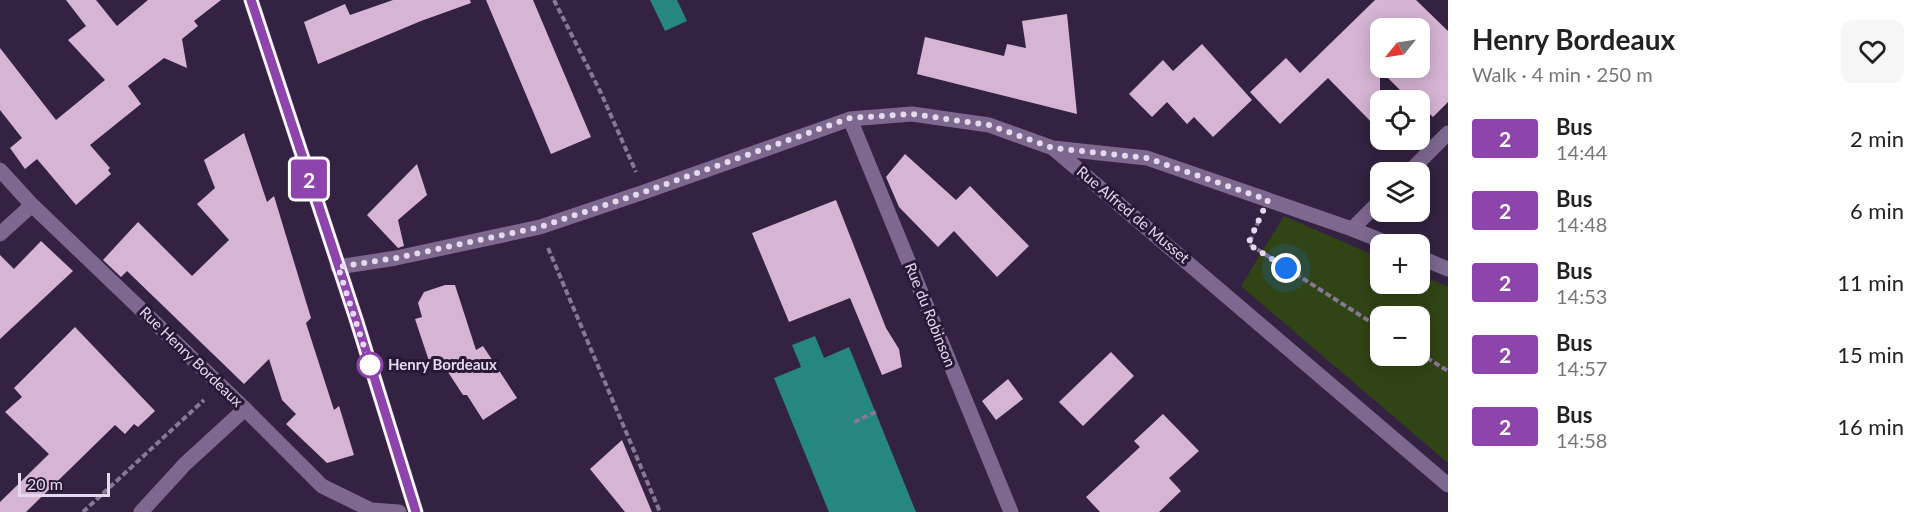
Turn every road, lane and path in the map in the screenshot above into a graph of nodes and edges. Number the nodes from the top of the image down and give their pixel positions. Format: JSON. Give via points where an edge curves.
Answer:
{"nodes":[{"id":1,"x":251,"y":0,"type":"edge"},
{"id":2,"x":554,"y":0,"type":"edge"},
{"id":3,"x":850,"y":118,"type":"junction"},
{"id":4,"x":1448,"y":133,"type":"edge"},
{"id":5,"x":1053,"y":148,"type":"junction"},
{"id":6,"x":1419,"y":162,"type":"edge"},
{"id":7,"x":0,"y":170,"type":"edge"},
{"id":8,"x":644,"y":192,"type":"junction"},
{"id":9,"x":1268,"y":200,"type":"junction"},
{"id":10,"x":32,"y":205,"type":"junction"},
{"id":11,"x":1370,"y":211,"type":"edge"},
{"id":12,"x":540,"y":227,"type":"junction"},
{"id":13,"x":1352,"y":229,"type":"junction"},
{"id":14,"x":0,"y":234,"type":"edge"},
{"id":15,"x":1370,"y":236,"type":"edge"},
{"id":16,"x":1430,"y":262,"type":"edge"},
{"id":17,"x":338,"y":267,"type":"junction"},
{"id":18,"x":1448,"y":269,"type":"edge"},
{"id":19,"x":1370,"y":322,"type":"edge"},
{"id":20,"x":1430,"y":360,"type":"edge"},
{"id":21,"x":1448,"y":371,"type":"edge"},
{"id":22,"x":220,"y":386,"type":"junction"},
{"id":23,"x":245,"y":409,"type":"junction"},
{"id":24,"x":876,"y":412,"type":"dead end"},
{"id":25,"x":854,"y":422,"type":"dead end"},
{"id":26,"x":1448,"y":485,"type":"edge"},
{"id":27,"x":83,"y":512,"type":"edge"},
{"id":28,"x":141,"y":512,"type":"edge"},
{"id":29,"x":399,"y":512,"type":"edge"},
{"id":30,"x":416,"y":512,"type":"edge"},
{"id":31,"x":660,"y":512,"type":"edge"},
{"id":32,"x":1011,"y":512,"type":"edge"}],
"edges":[{"from":1,"to":17,"type":"main road"},
{"from":2,"to":8,"type":"path"},
{"from":3,"to":5,"type":"street","name":"Rue Alfred de Musset","via":[[912,114],[989,125]]},
{"from":3,"to":8,"type":"street","name":"Rue Alfred de Musset"},
{"from":3,"to":32,"type":"street","name":"Rue du Robinson"},
{"from":4,"to":6,"type":"street"},
{"from":5,"to":9,"type":"street","via":[[1147,158]]},
{"from":5,"to":26,"type":"street","name":"Rue Alfred de Musset"},
{"from":7,"to":10,"type":"street","name":"Rue Henry Bordeaux"},
{"from":8,"to":12,"type":"street","name":"Rue Alfred de Musset"},
{"from":9,"to":13,"type":"street"},
{"from":9,"to":19,"type":"path","via":[[1248,244]]},
{"from":10,"to":14,"type":"street"},
{"from":10,"to":22,"type":"street","name":"Rue Henry Bordeaux"},
{"from":11,"to":13,"type":"street"},
{"from":12,"to":17,"type":"street","name":"Rue Alfred de Musset"},
{"from":12,"to":31,"type":"path"},
{"from":13,"to":15,"type":"street"},
{"from":16,"to":18,"type":"street"},
{"from":17,"to":30,"type":"main road"},
{"from":20,"to":21,"type":"path"},
{"from":22,"to":23,"type":"street","name":"Rue Henry Bordeaux"},
{"from":22,"to":27,"type":"path"},
{"from":23,"to":28,"type":"street","via":[[185,464]]},
{"from":23,"to":29,"type":"street","name":"Rue Henry Bordeaux","via":[[322,486],[371,510]]},
{"from":24,"to":25,"type":"path"}]}
